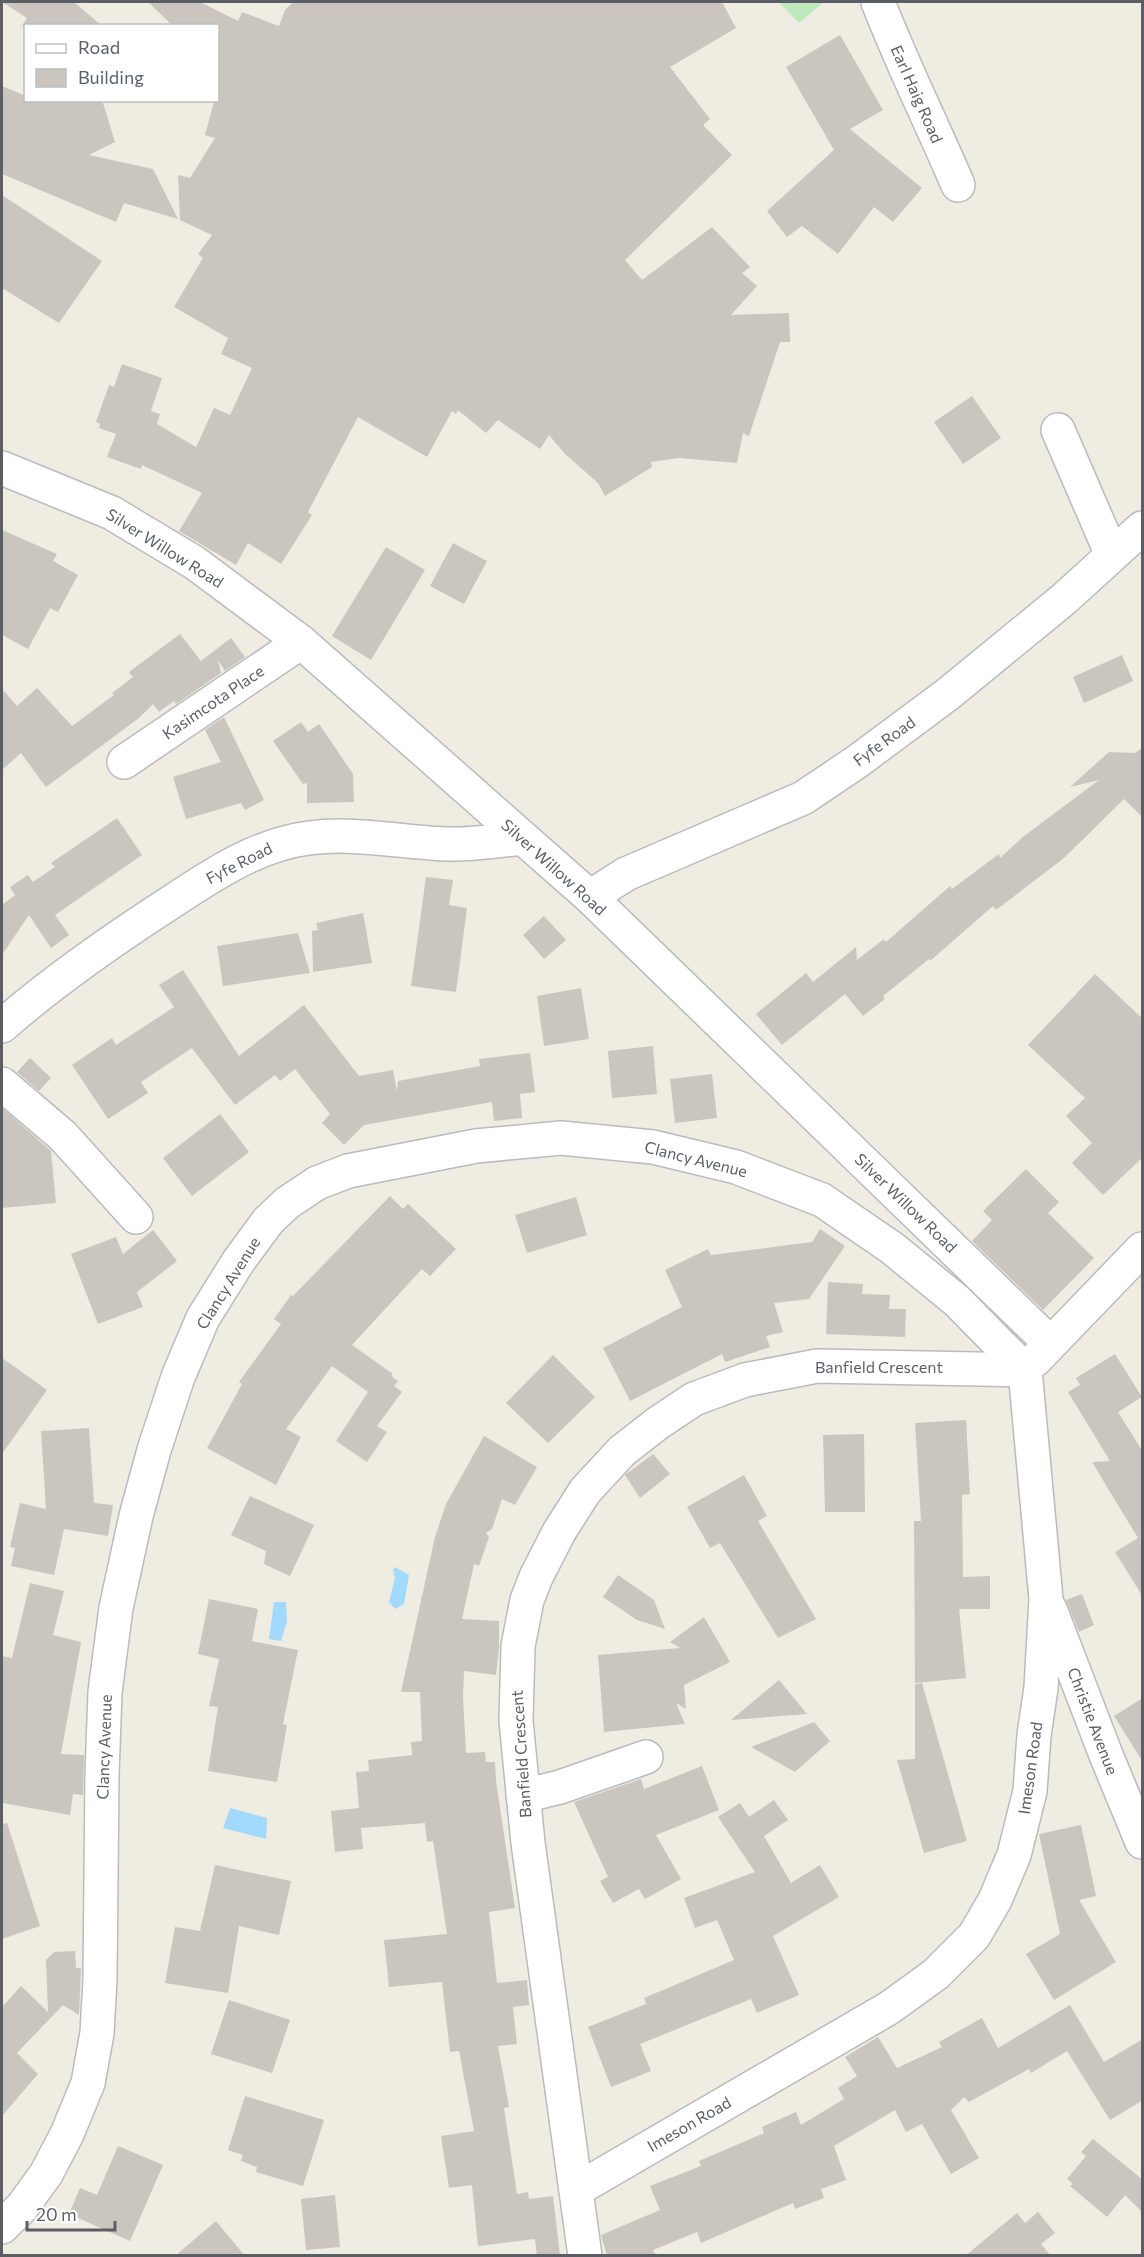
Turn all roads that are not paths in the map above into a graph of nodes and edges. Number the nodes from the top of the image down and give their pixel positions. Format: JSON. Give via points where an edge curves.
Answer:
{"nodes":[{"id":1,"x":878,"y":2,"type":"edge"},
{"id":2,"x":958,"y":185,"type":"dead end"},
{"id":3,"x":1058,"y":430,"type":"dead end"},
{"id":4,"x":2,"y":468,"type":"edge"},
{"id":5,"x":1143,"y":528,"type":"edge"},
{"id":6,"x":1112,"y":555,"type":"junction"},
{"id":7,"x":302,"y":642,"type":"junction"},
{"id":8,"x":124,"y":762,"type":"dead end"},
{"id":9,"x":522,"y":838,"type":"junction"},
{"id":10,"x":590,"y":897,"type":"junction"},
{"id":11,"x":2,"y":1026,"type":"edge"},
{"id":12,"x":2,"y":1084,"type":"edge"},
{"id":13,"x":136,"y":1217,"type":"dead end"},
{"id":14,"x":1143,"y":1249,"type":"edge"},
{"id":15,"x":1050,"y":1343,"type":"junction"},
{"id":16,"x":1025,"y":1370,"type":"junction"},
{"id":17,"x":1046,"y":1599,"type":"junction"},
{"id":18,"x":646,"y":1757,"type":"dead end"},
{"id":19,"x":523,"y":1796,"type":"junction"},
{"id":20,"x":1143,"y":1842,"type":"edge"},
{"id":21,"x":576,"y":2190,"type":"junction"},
{"id":22,"x":2,"y":2227,"type":"edge"},
{"id":23,"x":585,"y":2256,"type":"edge"}],
"edges":[{"from":1,"to":2,"type":"street","name":"Earl Haig Road"},
{"from":3,"to":6,"type":"street"},
{"from":4,"to":7,"type":"street","name":"Silver Willow Road","via":[[112,513],[195,563]]},
{"from":5,"to":6,"type":"street","name":"Fyfe Road"},
{"from":6,"to":10,"type":"street","name":"Fyfe Road","via":[[948,694],[803,798],[645,865]]},
{"from":7,"to":8,"type":"street","name":"Kasimcota Place"},
{"from":7,"to":9,"type":"street","name":"Silver Willow Road"},
{"from":9,"to":10,"type":"street","name":"Silver Willow Road"},
{"from":9,"to":11,"type":"street","name":"Fyfe Road","via":[[470,844],[344,836],[281,842],[205,880],[102,947]]},
{"from":10,"to":15,"type":"street","name":"Silver Willow Road"},
{"from":12,"to":13,"type":"street","via":[[63,1136]]},
{"from":14,"to":15,"type":"street"},
{"from":15,"to":16,"type":"street"},
{"from":16,"to":17,"type":"street","name":"Imeson Road"},
{"from":16,"to":19,"type":"street","name":"Banfield Crescent","via":[[817,1366],[745,1380],[694,1399],[622,1451],[580,1499],[559,1532],[527,1600],[516,1682]]},
{"from":16,"to":22,"type":"street","name":"Clancy Avenue","via":[[957,1300],[892,1248],[822,1200],[736,1167],[653,1147],[561,1138],[476,1146],[348,1171],[317,1183],[287,1203],[268,1221],[238,1262],[203,1318],[154,1450],[116,1608],[105,1692],[100,1980],[88,2083],[68,2134],[46,2174]]},
{"from":17,"to":20,"type":"street","name":"Christie Avenue"},
{"from":17,"to":21,"type":"street","name":"Imeson Road","via":[[1030,1791],[1014,1855],[974,1936],[936,1974],[889,2008]]},
{"from":18,"to":19,"type":"street"},
{"from":19,"to":21,"type":"street","name":"Banfield Crescent"},
{"from":21,"to":23,"type":"street","name":"Banfield Crescent"}]}
